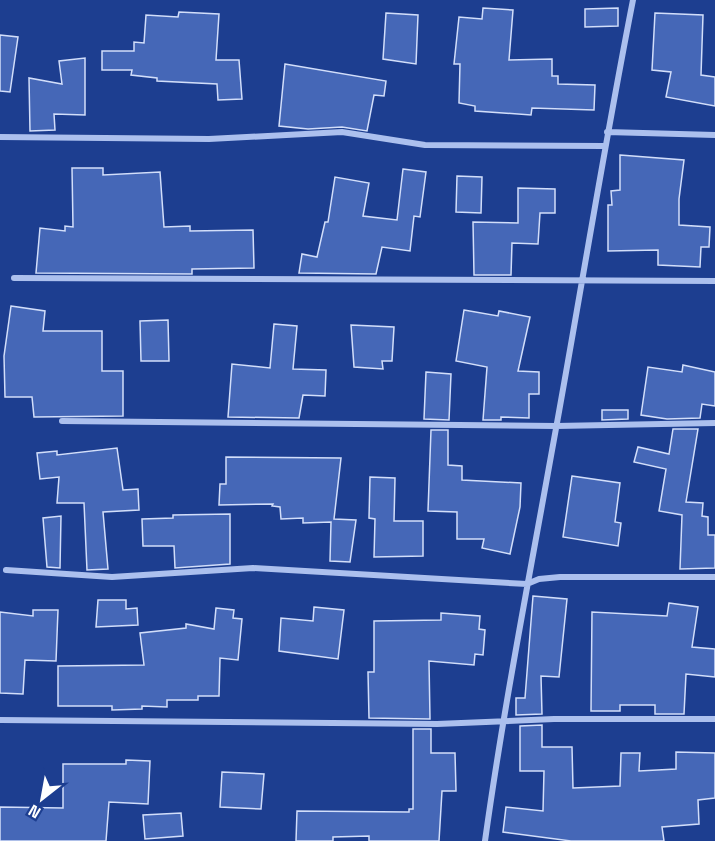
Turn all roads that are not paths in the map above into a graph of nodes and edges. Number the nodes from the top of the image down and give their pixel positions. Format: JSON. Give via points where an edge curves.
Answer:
{"nodes":[{"id":1,"x":633,"y":0,"type":"edge"},
{"id":2,"x":607,"y":132,"type":"junction"},
{"id":3,"x":715,"y":135,"type":"edge"},
{"id":4,"x":0,"y":137,"type":"edge"},
{"id":5,"x":603,"y":146,"type":"junction"},
{"id":6,"x":14,"y":278,"type":"dead end"},
{"id":7,"x":583,"y":280,"type":"junction"},
{"id":8,"x":715,"y":281,"type":"edge"},
{"id":9,"x":62,"y":421,"type":"dead end"},
{"id":10,"x":715,"y":423,"type":"edge"},
{"id":11,"x":556,"y":426,"type":"junction"},
{"id":12,"x":6,"y":570,"type":"dead end"},
{"id":13,"x":715,"y":577,"type":"edge"},
{"id":14,"x":527,"y":584,"type":"junction"},
{"id":15,"x":715,"y":719,"type":"edge"},
{"id":16,"x":0,"y":720,"type":"edge"},
{"id":17,"x":502,"y":721,"type":"junction"},
{"id":18,"x":485,"y":841,"type":"edge"}],
"edges":[{"from":1,"to":2,"type":"street"},
{"from":2,"to":3,"type":"street"},
{"from":2,"to":5,"type":"street"},
{"from":4,"to":5,"type":"street","via":[[208,139],[342,132],[425,145]]},
{"from":5,"to":7,"type":"street"},
{"from":6,"to":7,"type":"street"},
{"from":7,"to":8,"type":"street"},
{"from":7,"to":11,"type":"street"},
{"from":9,"to":11,"type":"street"},
{"from":10,"to":11,"type":"street"},
{"from":11,"to":14,"type":"street"},
{"from":12,"to":14,"type":"street","via":[[112,577],[253,568]]},
{"from":13,"to":14,"type":"street","via":[[560,577]]},
{"from":14,"to":17,"type":"street"},
{"from":15,"to":17,"type":"street"},
{"from":16,"to":17,"type":"street","via":[[425,724]]},
{"from":17,"to":18,"type":"street"}]}
